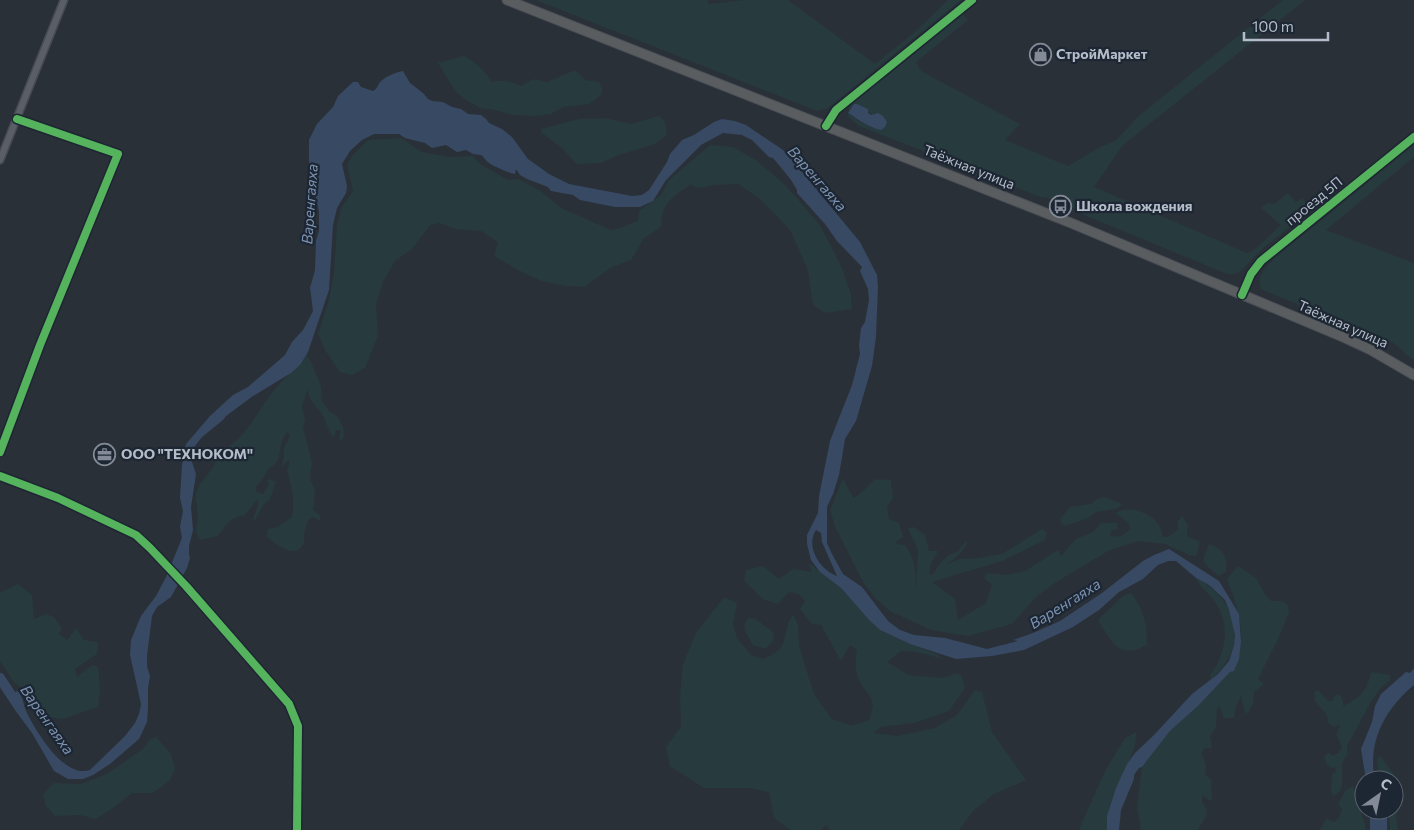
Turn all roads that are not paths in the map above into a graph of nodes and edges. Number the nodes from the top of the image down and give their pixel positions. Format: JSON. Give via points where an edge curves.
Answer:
{"nodes":[{"id":1,"x":64,"y":0,"type":"edge"},
{"id":2,"x":507,"y":0,"type":"edge"},
{"id":3,"x":972,"y":0,"type":"edge"},
{"id":4,"x":16,"y":119,"type":"junction"},
{"id":5,"x":826,"y":126,"type":"junction"},
{"id":6,"x":1414,"y":137,"type":"edge"},
{"id":7,"x":0,"y":160,"type":"edge"},
{"id":8,"x":1242,"y":295,"type":"junction"},
{"id":9,"x":1414,"y":374,"type":"edge"},
{"id":10,"x":0,"y":452,"type":"edge"},
{"id":11,"x":0,"y":476,"type":"edge"},
{"id":12,"x":297,"y":830,"type":"edge"}],
"edges":[{"from":1,"to":4,"type":"street"},
{"from":2,"to":5,"type":"highway","name":"Таёжная улица"},
{"from":3,"to":5,"type":"street","via":[[836,110]]},
{"from":4,"to":7,"type":"street"},
{"from":4,"to":10,"type":"street","via":[[118,154]]},
{"from":5,"to":8,"type":"highway","name":"Таёжная улица"},
{"from":6,"to":8,"type":"street","name":"проезд 5П","via":[[1261,261]]},
{"from":8,"to":9,"type":"highway","name":"Таёжная улица","via":[[1358,344]]},
{"from":11,"to":12,"type":"street","via":[[58,498],[130,532],[144,542],[289,704],[298,726]]}]}
